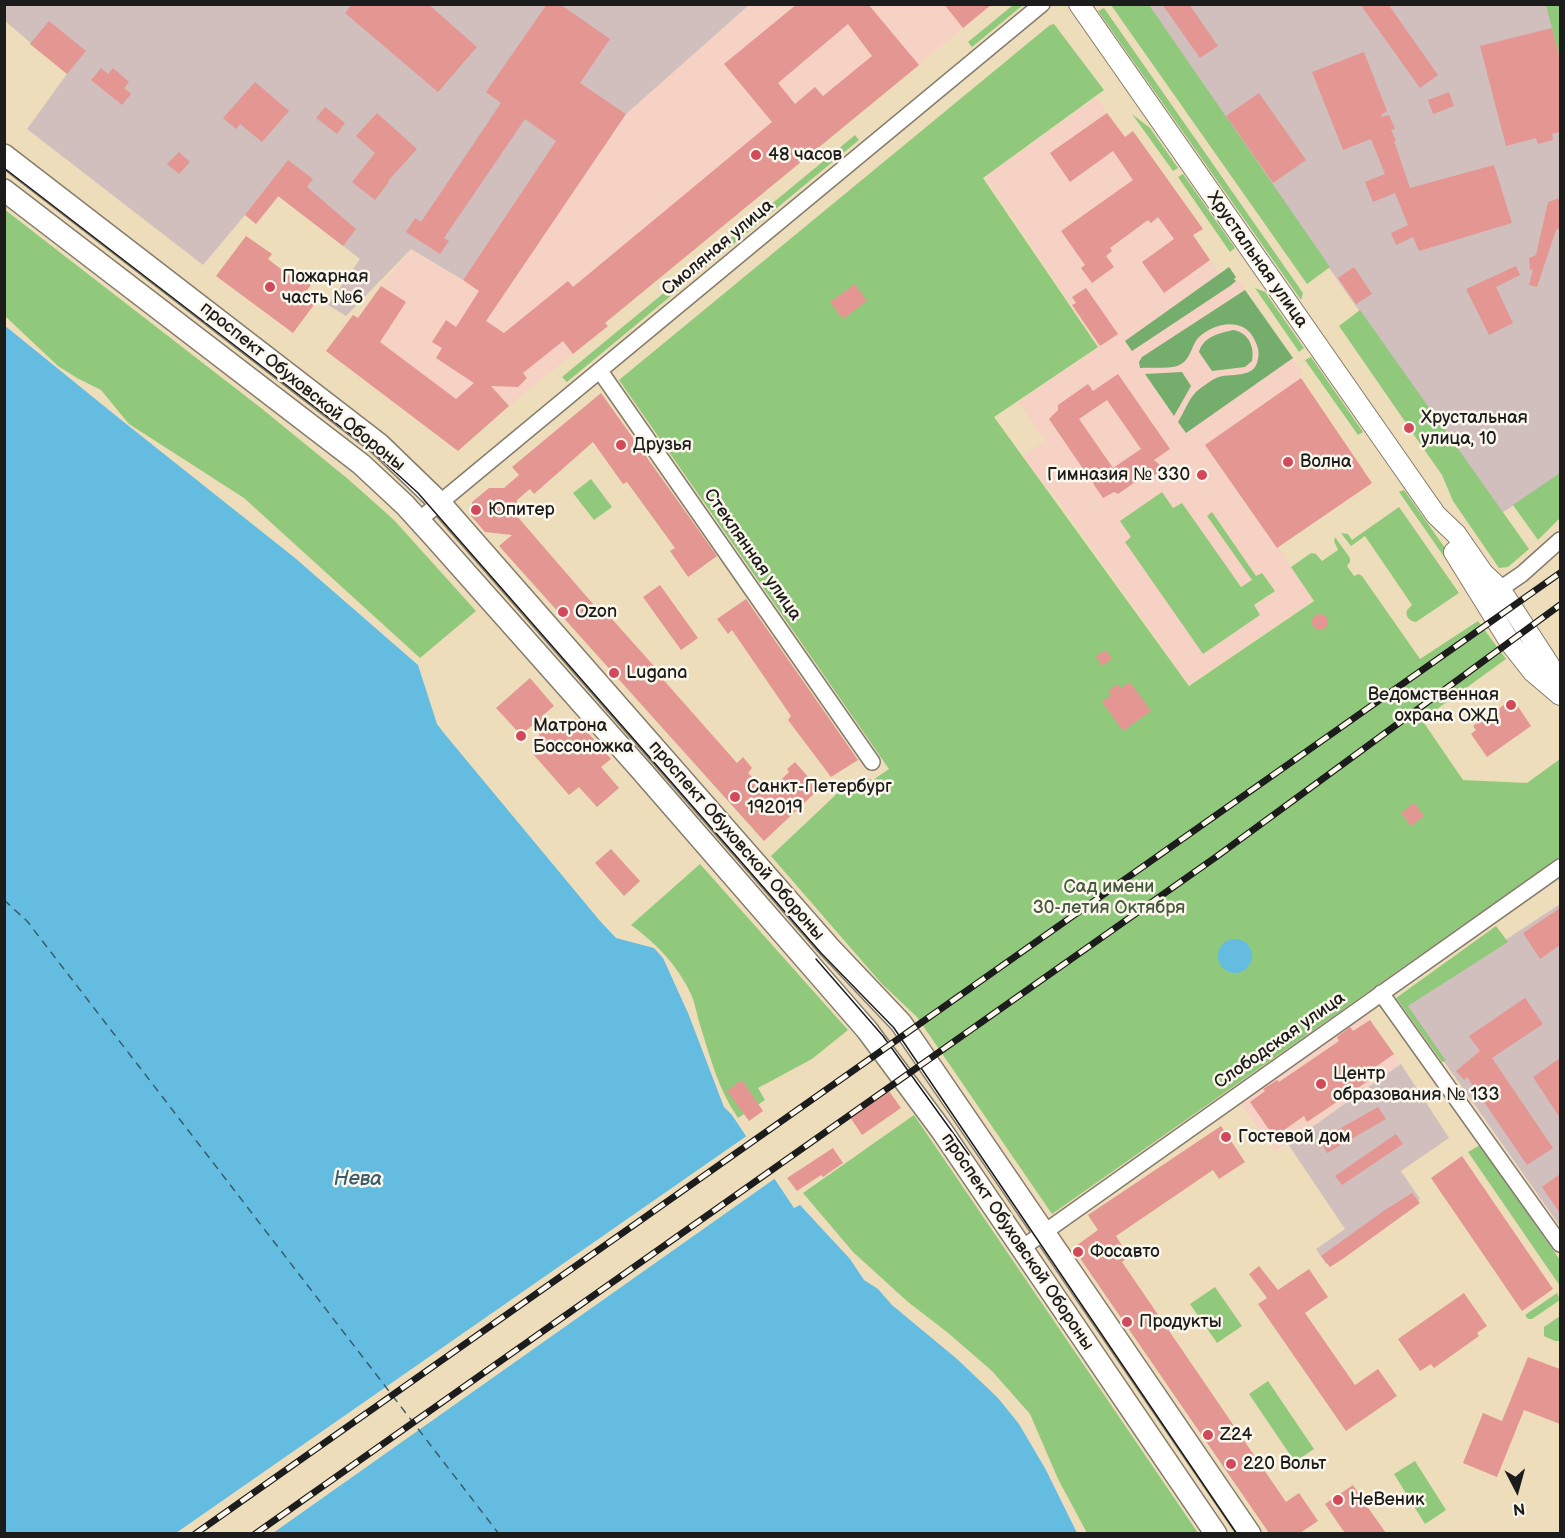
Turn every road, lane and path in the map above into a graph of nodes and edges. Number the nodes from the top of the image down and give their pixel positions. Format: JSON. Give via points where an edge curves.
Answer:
{"nodes":[{"id":1,"x":1042,"y":4,"type":"edge"},
{"id":2,"x":1079,"y":4,"type":"edge"},
{"id":3,"x":4,"y":155,"type":"edge"},
{"id":4,"x":4,"y":190,"type":"edge"},
{"id":5,"x":600,"y":371,"type":"junction"},
{"id":6,"x":440,"y":503,"type":"junction"},
{"id":7,"x":1436,"y":515,"type":"junction"},
{"id":8,"x":419,"y":520,"type":"junction"},
{"id":9,"x":1560,"y":540,"type":"edge"},
{"id":10,"x":1500,"y":589,"type":"junction"},
{"id":11,"x":1560,"y":693,"type":"edge"},
{"id":12,"x":872,"y":762,"type":"dead end"},
{"id":13,"x":1560,"y":867,"type":"edge"},
{"id":14,"x":1382,"y":993,"type":"junction"},
{"id":15,"x":1044,"y":1233,"type":"junction"},
{"id":16,"x":1560,"y":1244,"type":"edge"},
{"id":17,"x":1022,"y":1248,"type":"junction"},
{"id":18,"x":1216,"y":1533,"type":"edge"},
{"id":19,"x":1250,"y":1533,"type":"edge"}],
"edges":[{"from":1,"to":5,"type":"street","name":"Смоляная улица"},
{"from":2,"to":7,"type":"street","name":"Хрустальная улица"},
{"from":3,"to":6,"type":"main road","name":"проспект Обуховской Обороны","via":[[362,431]]},
{"from":4,"to":8,"type":"main road","name":"проспект Обуховской Обороны","via":[[361,464]]},
{"from":5,"to":6,"type":"street","name":"Смоляная улица"},
{"from":5,"to":12,"type":"street","name":"Стеклянная улица"},
{"from":6,"to":8,"type":"street","name":"Смоляная улица"},
{"from":6,"to":15,"type":"main road","name":"проспект Обуховской Обороны","via":[[901,1023]]},
{"from":7,"to":10,"type":"street","name":"Хрустальная улица"},
{"from":7,"to":11,"type":"street","name":"Хрустальная улица","via":[[1447,541],[1511,644],[1533,672]]},
{"from":8,"to":17,"type":"main road","name":"проспект Обуховской Обороны","via":[[867,1030]]},
{"from":9,"to":10,"type":"street"},
{"from":10,"to":11,"type":"street","name":"Хрустальная улица","via":[[1550,666]]},
{"from":13,"to":14,"type":"street","name":"Слободская улица"},
{"from":14,"to":15,"type":"street","name":"Слободская улица"},
{"from":14,"to":16,"type":"street"},
{"from":15,"to":17,"type":"street","name":"Слободская улица"},
{"from":15,"to":19,"type":"main road","name":"проспект Обуховской Обороны"},
{"from":17,"to":18,"type":"main road","name":"проспект Обуховской Обороны"}]}
